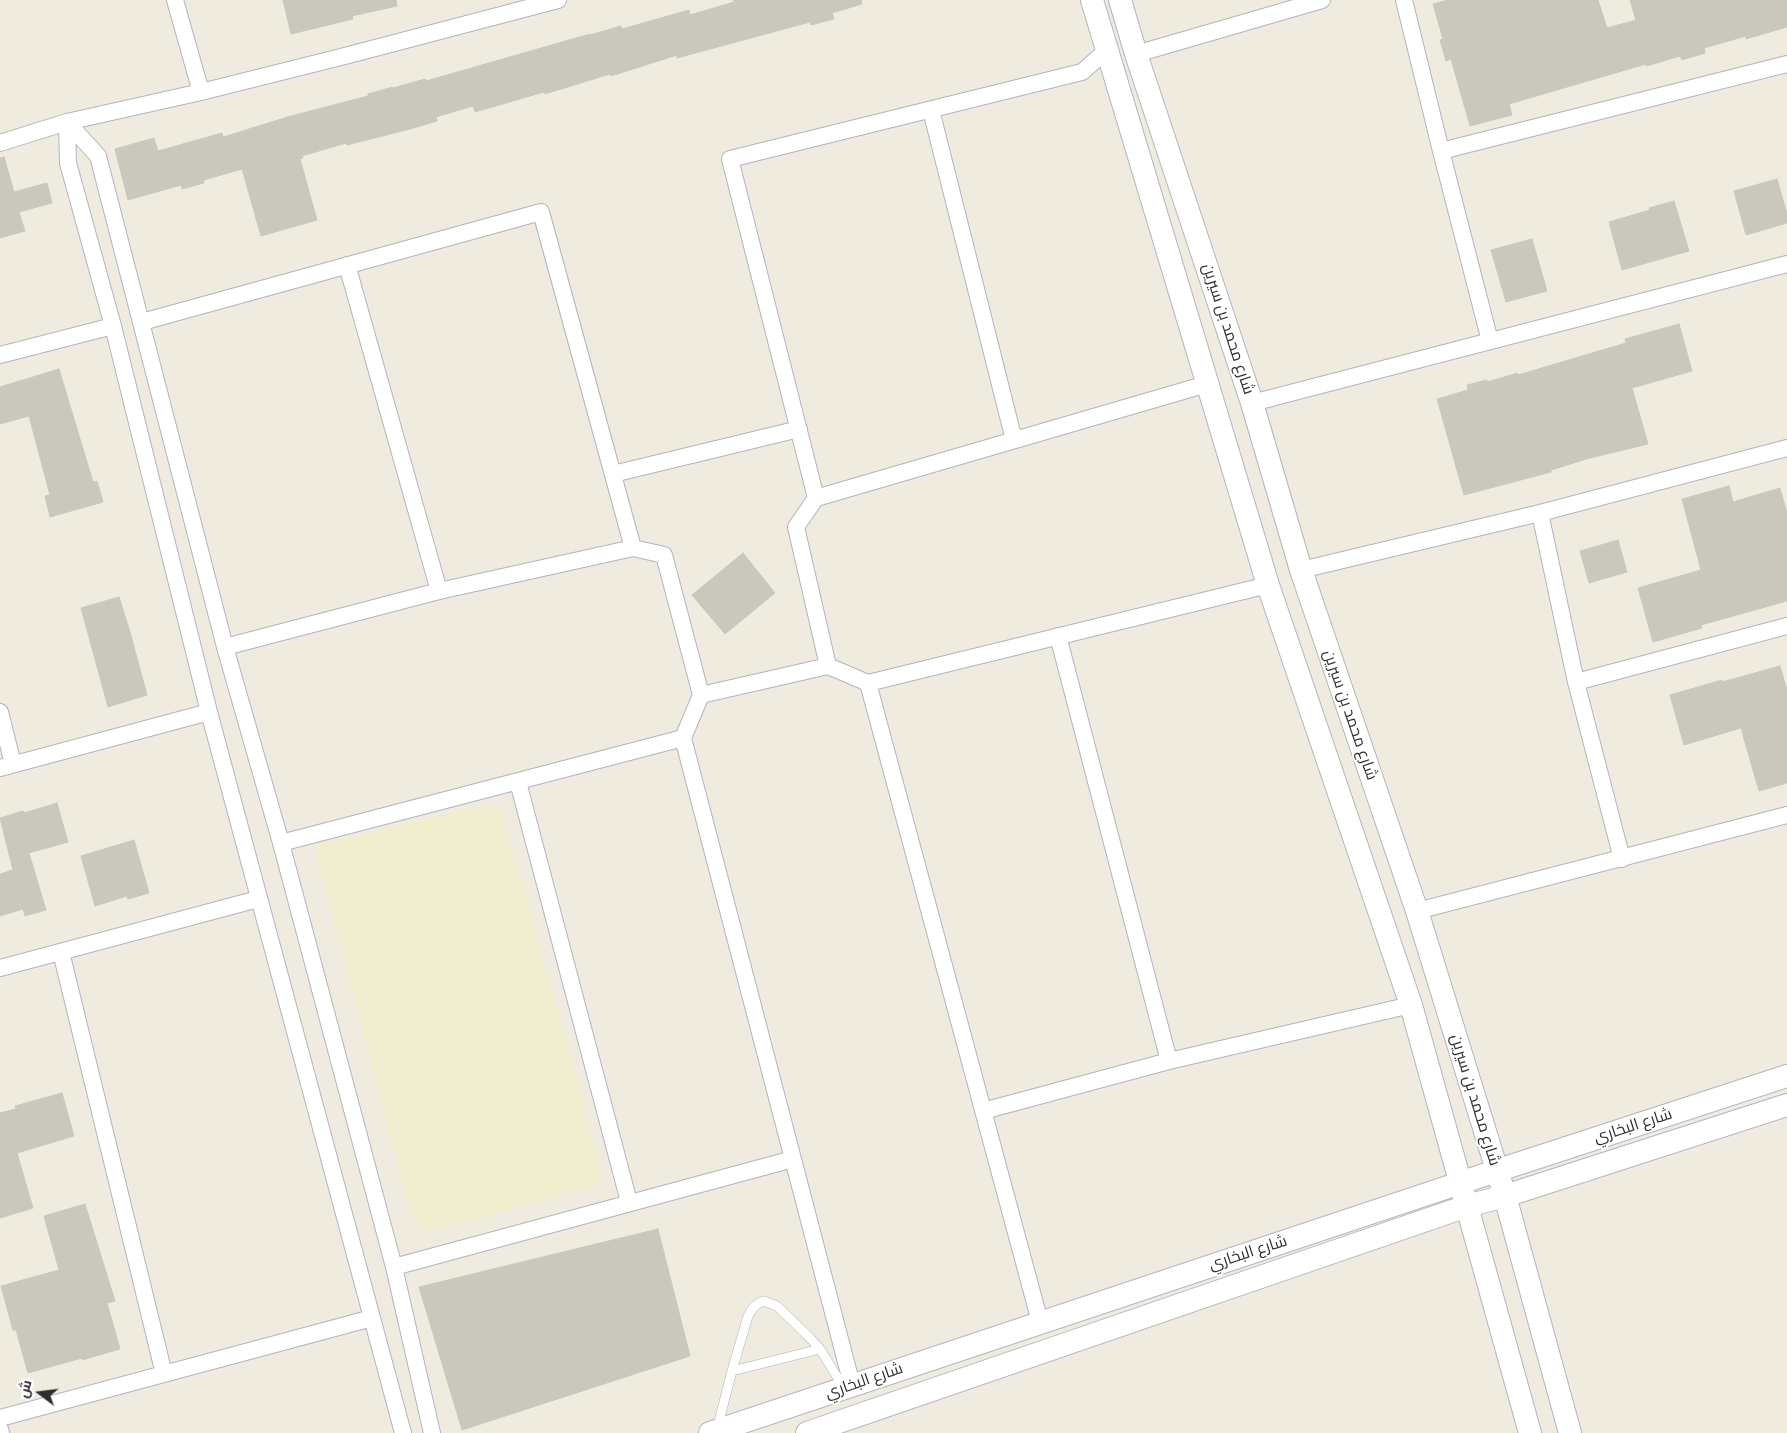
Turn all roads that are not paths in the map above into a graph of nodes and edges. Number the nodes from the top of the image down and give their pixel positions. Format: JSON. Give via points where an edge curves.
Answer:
{"nodes":[{"id":1,"x":175,"y":0,"type":"edge"},
{"id":2,"x":558,"y":0,"type":"edge"},
{"id":3,"x":1092,"y":0,"type":"edge"},
{"id":4,"x":1120,"y":0,"type":"edge"},
{"id":5,"x":1322,"y":0,"type":"edge"},
{"id":6,"x":1404,"y":0,"type":"edge"},
{"id":7,"x":1107,"y":50,"type":"junction"},
{"id":8,"x":1136,"y":54,"type":"junction"},
{"id":9,"x":1787,"y":64,"type":"edge"},
{"id":10,"x":201,"y":92,"type":"junction"},
{"id":11,"x":931,"y":110,"type":"junction"},
{"id":12,"x":67,"y":122,"type":"junction"},
{"id":13,"x":0,"y":143,"type":"edge"},
{"id":14,"x":1440,"y":151,"type":"junction"},
{"id":15,"x":1787,"y":264,"type":"edge"},
{"id":16,"x":347,"y":265,"type":"junction"},
{"id":17,"x":142,"y":322,"type":"junction"},
{"id":18,"x":113,"y":326,"type":"junction"},
{"id":19,"x":1490,"y":341,"type":"junction"},
{"id":20,"x":0,"y":355,"type":"edge"},
{"id":21,"x":1207,"y":384,"type":"junction"},
{"id":22,"x":1252,"y":403,"type":"junction"},
{"id":23,"x":799,"y":429,"type":"junction"},
{"id":24,"x":1014,"y":440,"type":"junction"},
{"id":25,"x":1787,"y":448,"type":"edge"},
{"id":26,"x":613,"y":474,"type":"junction"},
{"id":27,"x":816,"y":498,"type":"junction"},
{"id":28,"x":1540,"y":514,"type":"junction"},
{"id":29,"x":633,"y":548,"type":"junction"},
{"id":30,"x":1301,"y":570,"type":"junction"},
{"id":31,"x":1268,"y":585,"type":"junction"},
{"id":32,"x":439,"y":591,"type":"junction"},
{"id":33,"x":1787,"y":626,"type":"edge"},
{"id":34,"x":1058,"y":636,"type":"junction"},
{"id":35,"x":225,"y":648,"type":"junction"},
{"id":36,"x":828,"y":666,"type":"junction"},
{"id":37,"x":1576,"y":682,"type":"junction"},
{"id":38,"x":868,"y":683,"type":"junction"},
{"id":39,"x":701,"y":695,"type":"junction"},
{"id":40,"x":0,"y":712,"type":"edge"},
{"id":41,"x":209,"y":712,"type":"junction"},
{"id":42,"x":683,"y":738,"type":"junction"},
{"id":43,"x":7,"y":766,"type":"edge"},
{"id":44,"x":518,"y":782,"type":"junction"},
{"id":45,"x":1787,"y":815,"type":"edge"},
{"id":46,"x":281,"y":843,"type":"junction"},
{"id":47,"x":1622,"y":859,"type":"junction"},
{"id":48,"x":258,"y":898,"type":"junction"},
{"id":49,"x":1417,"y":911,"type":"junction"},
{"id":50,"x":61,"y":952,"type":"junction"},
{"id":51,"x":0,"y":968,"type":"edge"},
{"id":52,"x":1411,"y":1005,"type":"junction"},
{"id":53,"x":1169,"y":1061,"type":"junction"},
{"id":54,"x":1787,"y":1076,"type":"edge"},
{"id":55,"x":1787,"y":1105,"type":"edge"},
{"id":56,"x":983,"y":1111,"type":"junction"},
{"id":57,"x":793,"y":1159,"type":"junction"},
{"id":58,"x":1496,"y":1171,"type":"junction"},
{"id":59,"x":1461,"y":1183,"type":"junction"},
{"id":60,"x":1505,"y":1196,"type":"junction"},
{"id":61,"x":629,"y":1202,"type":"junction"},
{"id":62,"x":1468,"y":1206,"type":"junction"},
{"id":63,"x":394,"y":1267,"type":"junction"},
{"id":64,"x":372,"y":1318,"type":"junction"},
{"id":65,"x":1040,"y":1322,"type":"junction"},
{"id":66,"x":820,"y":1349,"type":"junction"},
{"id":67,"x":732,"y":1371,"type":"junction"},
{"id":68,"x":164,"y":1374,"type":"junction"},
{"id":69,"x":848,"y":1387,"type":"junction"},
{"id":70,"x":0,"y":1418,"type":"edge"},
{"id":71,"x":0,"y":1429,"type":"edge"},
{"id":72,"x":713,"y":1432,"type":"edge"},
{"id":73,"x":1,"y":1433,"type":"edge"},
{"id":74,"x":403,"y":1433,"type":"edge"},
{"id":75,"x":432,"y":1433,"type":"edge"},
{"id":76,"x":807,"y":1433,"type":"edge"},
{"id":77,"x":1530,"y":1433,"type":"edge"},
{"id":78,"x":1570,"y":1433,"type":"edge"}],
"edges":[{"from":1,"to":10,"type":"street"},
{"from":2,"to":10,"type":"street"},
{"from":3,"to":7,"type":"street"},
{"from":4,"to":8,"type":"street","name":"شارع محمد بن سيرين"},
{"from":5,"to":8,"type":"street"},
{"from":6,"to":14,"type":"street"},
{"from":7,"to":11,"type":"street","via":[[1082,72]]},
{"from":7,"to":21,"type":"street"},
{"from":8,"to":22,"type":"street","name":"شارع محمد بن سيرين"},
{"from":9,"to":14,"type":"street"},
{"from":10,"to":12,"type":"street"},
{"from":11,"to":23,"type":"street","via":[[730,160]]},
{"from":11,"to":24,"type":"street"},
{"from":12,"to":13,"type":"street"},
{"from":12,"to":17,"type":"street","via":[[98,156]]},
{"from":12,"to":18,"type":"street","via":[[68,163]]},
{"from":14,"to":19,"type":"street"},
{"from":15,"to":19,"type":"street"},
{"from":16,"to":17,"type":"street"},
{"from":16,"to":26,"type":"street","via":[[542,212]]},
{"from":16,"to":32,"type":"street"},
{"from":17,"to":35,"type":"street"},
{"from":18,"to":20,"type":"street"},
{"from":18,"to":41,"type":"street"},
{"from":19,"to":22,"type":"street"},
{"from":21,"to":24,"type":"street"},
{"from":21,"to":31,"type":"street"},
{"from":22,"to":30,"type":"street","name":"شارع محمد بن سيرين"},
{"from":23,"to":26,"type":"street"},
{"from":23,"to":27,"type":"street"},
{"from":24,"to":27,"type":"street"},
{"from":25,"to":28,"type":"street"},
{"from":26,"to":29,"type":"street"},
{"from":27,"to":36,"type":"street","via":[[796,527]]},
{"from":28,"to":30,"type":"street"},
{"from":28,"to":37,"type":"street"},
{"from":29,"to":32,"type":"street"},
{"from":29,"to":39,"type":"street","via":[[664,555]]},
{"from":30,"to":49,"type":"street","name":"شارع محمد بن سيرين"},
{"from":31,"to":34,"type":"street"},
{"from":31,"to":52,"type":"street"},
{"from":32,"to":35,"type":"street"},
{"from":33,"to":37,"type":"street"},
{"from":34,"to":38,"type":"street"},
{"from":34,"to":53,"type":"street"},
{"from":35,"to":46,"type":"street"},
{"from":36,"to":38,"type":"street"},
{"from":36,"to":39,"type":"street"},
{"from":37,"to":47,"type":"street"},
{"from":38,"to":56,"type":"street"},
{"from":39,"to":42,"type":"street"},
{"from":40,"to":43,"type":"street"},
{"from":41,"to":43,"type":"street"},
{"from":41,"to":48,"type":"street"},
{"from":42,"to":44,"type":"street"},
{"from":42,"to":57,"type":"street"},
{"from":44,"to":46,"type":"street"},
{"from":44,"to":61,"type":"street"},
{"from":45,"to":47,"type":"street"},
{"from":46,"to":63,"type":"street"},
{"from":47,"to":49,"type":"street"},
{"from":48,"to":50,"type":"street"},
{"from":48,"to":64,"type":"street"},
{"from":49,"to":58,"type":"street","name":"شارع محمد بن سيرين"},
{"from":50,"to":51,"type":"street"},
{"from":50,"to":68,"type":"street"},
{"from":52,"to":53,"type":"street"},
{"from":52,"to":59,"type":"street"},
{"from":53,"to":56,"type":"street"},
{"from":54,"to":58,"type":"street","name":"شارع البخاري"},
{"from":55,"to":60,"type":"street","name":"شارع البخاري"},
{"from":56,"to":65,"type":"street"},
{"from":57,"to":61,"type":"street"},
{"from":57,"to":69,"type":"street"},
{"from":58,"to":59,"type":"street","name":"شارع البخاري"},
{"from":58,"to":60,"type":"street","name":"شارع محمد بن سيرين"},
{"from":59,"to":62,"type":"street"},
{"from":59,"to":65,"type":"street","name":"شارع البخاري"},
{"from":60,"to":62,"type":"street","name":"شارع البخاري"},
{"from":60,"to":78,"type":"street","name":"شارع محمد بن سيرين"},
{"from":61,"to":63,"type":"street"},
{"from":62,"to":76,"type":"street","name":"شارع البخاري"},
{"from":62,"to":77,"type":"street"},
{"from":63,"to":75,"type":"street"},
{"from":64,"to":68,"type":"street"},
{"from":64,"to":74,"type":"street"},
{"from":65,"to":69,"type":"street","name":"شارع البخاري"},
{"from":66,"to":67,"type":"lane"},
{"from":66,"to":67,"type":"lane","via":[[777,1306],[764,1301],[748,1316]]},
{"from":66,"to":69,"type":"lane"},
{"from":67,"to":72,"type":"lane"},
{"from":68,"to":70,"type":"street"},
{"from":69,"to":72,"type":"street","name":"شارع البخاري"},
{"from":71,"to":73,"type":"street"}]}
